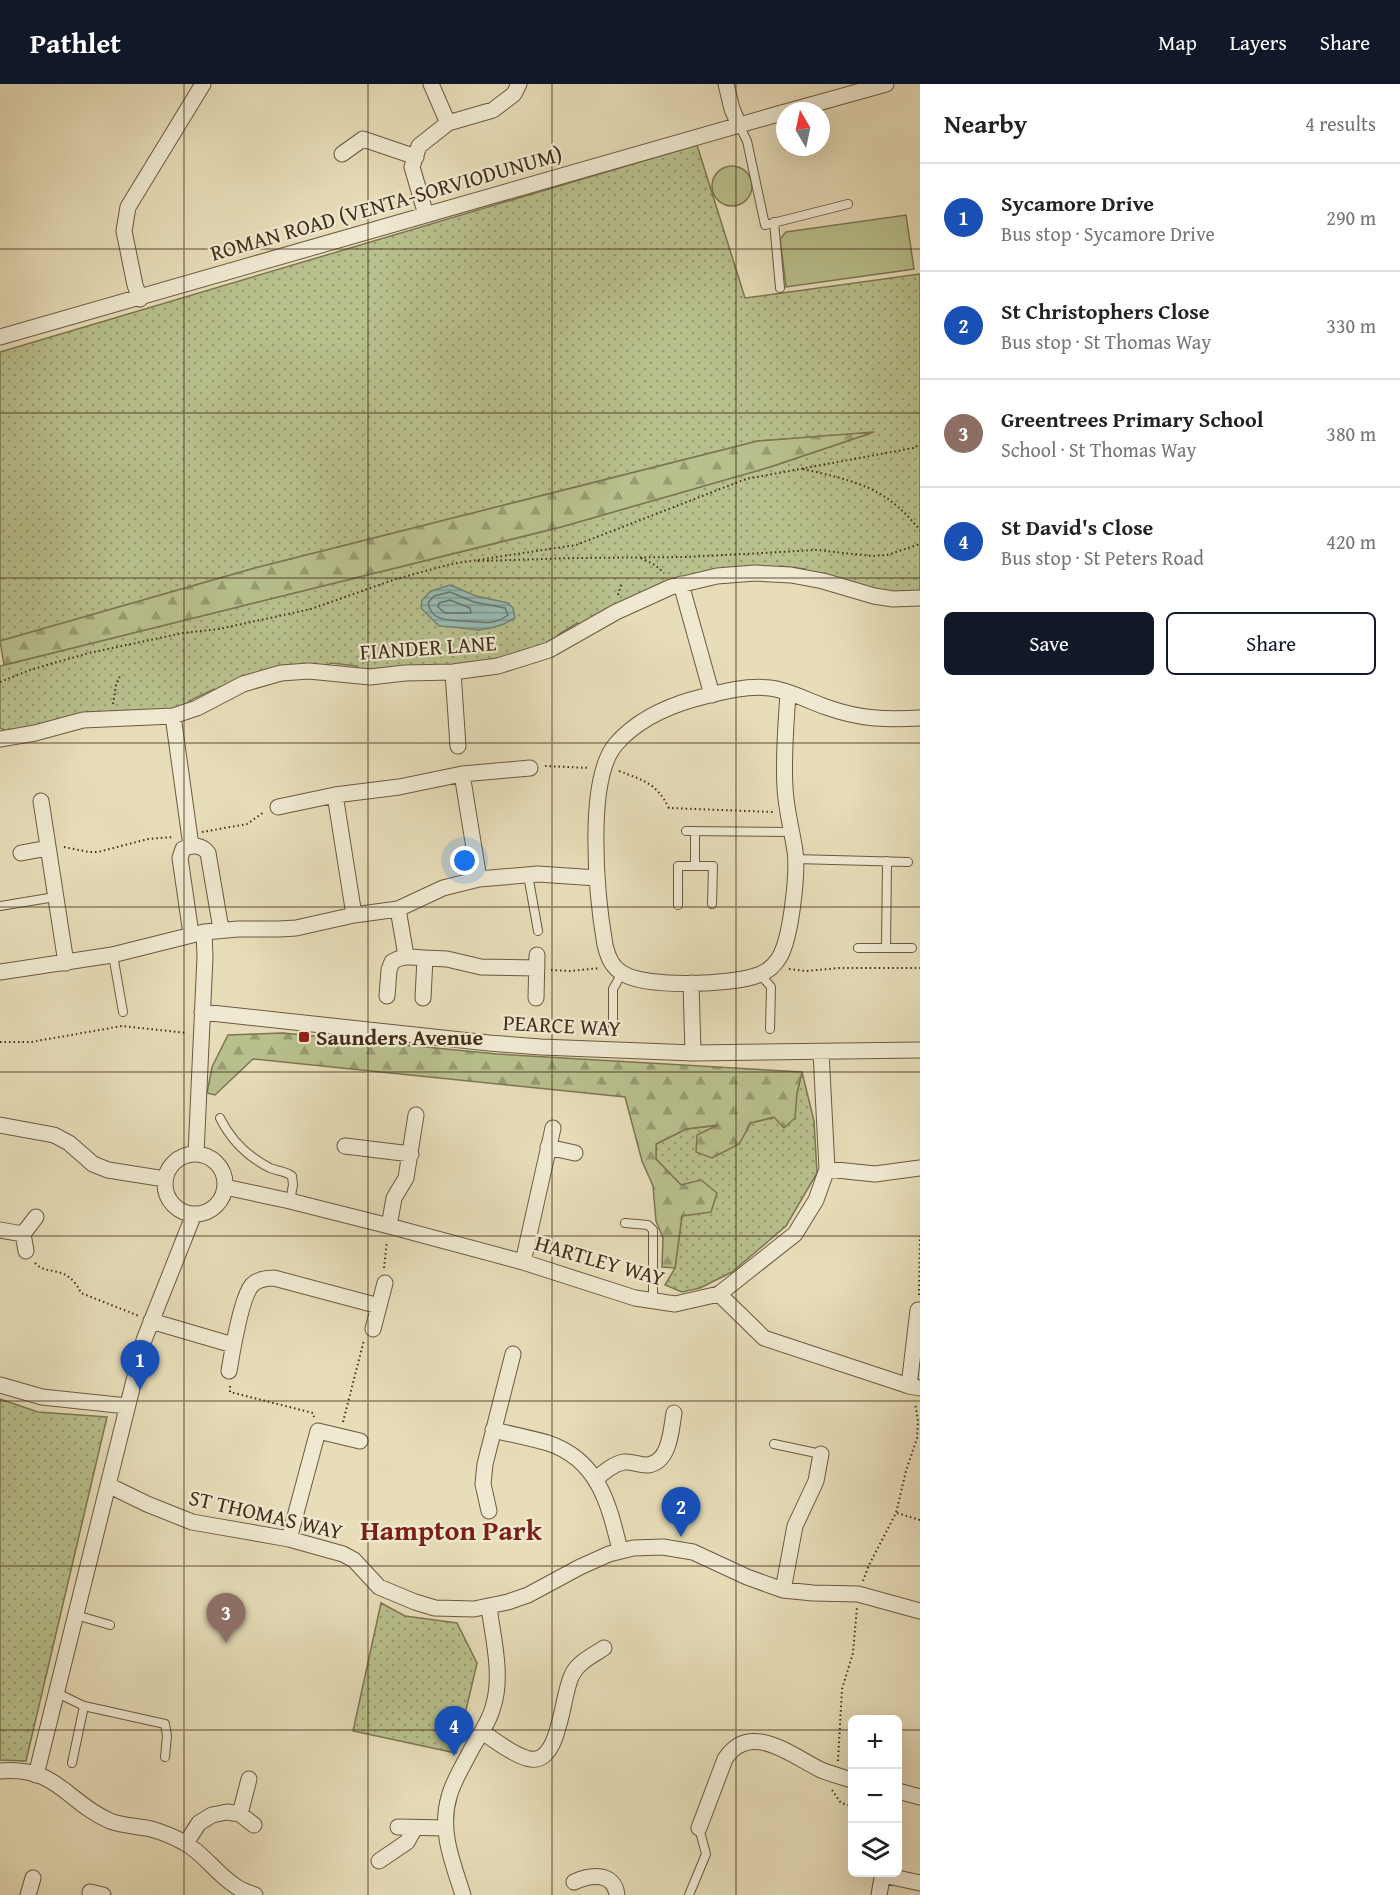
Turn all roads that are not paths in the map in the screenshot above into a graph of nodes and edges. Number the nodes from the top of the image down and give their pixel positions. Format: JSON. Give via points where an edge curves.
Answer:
{"nodes":[{"id":1,"x":203,"y":84,"type":"edge"},
{"id":2,"x":431,"y":84,"type":"edge"},
{"id":3,"x":519,"y":84,"type":"edge"},
{"id":4,"x":726,"y":84,"type":"edge"},
{"id":5,"x":886,"y":84,"type":"edge"},
{"id":6,"x":822,"y":102,"type":"edge"},
{"id":7,"x":776,"y":115,"type":"edge"},
{"id":8,"x":448,"y":123,"type":"junction"},
{"id":9,"x":739,"y":125,"type":"junction"},
{"id":10,"x":342,"y":154,"type":"dead end"},
{"id":11,"x":416,"y":157,"type":"junction"},
{"id":12,"x":848,"y":204,"type":"dead end"},
{"id":13,"x":426,"y":215,"type":"junction"},
{"id":14,"x":774,"y":222,"type":"junction"},
{"id":15,"x":780,"y":288,"type":"dead end"},
{"id":16,"x":140,"y":299,"type":"junction"},
{"id":17,"x":0,"y":337,"type":"edge"},
{"id":18,"x":677,"y":585,"type":"junction"},
{"id":19,"x":920,"y":598,"type":"edge"},
{"id":20,"x":453,"y":672,"type":"junction"},
{"id":21,"x":788,"y":693,"type":"junction"},
{"id":22,"x":712,"y":694,"type":"junction"},
{"id":23,"x":172,"y":716,"type":"junction"},
{"id":24,"x":920,"y":718,"type":"edge"},
{"id":25,"x":0,"y":739,"type":"edge"},
{"id":26,"x":458,"y":746,"type":"dead end"},
{"id":27,"x":530,"y":768,"type":"road end"},
{"id":28,"x":462,"y":774,"type":"junction"},
{"id":29,"x":335,"y":795,"type":"junction"},
{"id":30,"x":41,"y":801,"type":"dead end"},
{"id":31,"x":278,"y":807,"type":"road end"},
{"id":32,"x":686,"y":831,"type":"dead end"},
{"id":33,"x":695,"y":831,"type":"junction"},
{"id":34,"x":791,"y":831,"type":"junction"},
{"id":35,"x":191,"y":840,"type":"junction"},
{"id":36,"x":48,"y":847,"type":"junction"},
{"id":37,"x":21,"y":853,"type":"dead end"},
{"id":38,"x":795,"y":859,"type":"junction"},
{"id":39,"x":887,"y":861,"type":"junction"},
{"id":40,"x":908,"y":862,"type":"dead end"},
{"id":41,"x":695,"y":866,"type":"junction"},
{"id":42,"x":528,"y":874,"type":"junction"},
{"id":43,"x":597,"y":878,"type":"junction"},
{"id":44,"x":479,"y":879,"type":"junction"},
{"id":45,"x":56,"y":897,"type":"junction"},
{"id":46,"x":712,"y":904,"type":"dead end"},
{"id":47,"x":678,"y":905,"type":"dead end"},
{"id":48,"x":0,"y":906,"type":"edge"},
{"id":49,"x":398,"y":909,"type":"junction"},
{"id":50,"x":354,"y":915,"type":"junction"},
{"id":51,"x":221,"y":930,"type":"junction"},
{"id":52,"x":538,"y":931,"type":"dead end"},
{"id":53,"x":197,"y":933,"type":"junction"},
{"id":54,"x":858,"y":948,"type":"dead end"},
{"id":55,"x":886,"y":948,"type":"junction"},
{"id":56,"x":912,"y":948,"type":"dead end"},
{"id":57,"x":113,"y":955,"type":"junction"},
{"id":58,"x":406,"y":957,"type":"junction"},
{"id":59,"x":425,"y":958,"type":"junction"},
{"id":60,"x":66,"y":963,"type":"junction"},
{"id":61,"x":618,"y":970,"type":"junction"},
{"id":62,"x":0,"y":972,"type":"edge"},
{"id":63,"x":760,"y":975,"type":"junction"},
{"id":64,"x":691,"y":983,"type":"junction"},
{"id":65,"x":387,"y":996,"type":"dead end"},
{"id":66,"x":536,"y":998,"type":"dead end"},
{"id":67,"x":423,"y":999,"type":"dead end"},
{"id":68,"x":123,"y":1012,"type":"dead end"},
{"id":69,"x":202,"y":1012,"type":"junction"},
{"id":70,"x":770,"y":1029,"type":"dead end"},
{"id":71,"x":613,"y":1030,"type":"dead end"},
{"id":72,"x":920,"y":1050,"type":"edge"},
{"id":73,"x":821,"y":1052,"type":"junction"},
{"id":74,"x":693,"y":1053,"type":"junction"},
{"id":75,"x":416,"y":1114,"type":"dead end"},
{"id":76,"x":220,"y":1118,"type":"dead end"},
{"id":77,"x":0,"y":1125,"type":"edge"},
{"id":78,"x":553,"y":1128,"type":"dead end"},
{"id":79,"x":345,"y":1146,"type":"dead end"},
{"id":80,"x":548,"y":1147,"type":"junction"},
{"id":81,"x":575,"y":1153,"type":"dead end"},
{"id":82,"x":196,"y":1154,"type":"junction"},
{"id":83,"x":411,"y":1154,"type":"junction"},
{"id":84,"x":827,"y":1168,"type":"junction"},
{"id":85,"x":920,"y":1168,"type":"edge"},
{"id":86,"x":165,"y":1179,"type":"junction"},
{"id":87,"x":225,"y":1187,"type":"junction"},
{"id":88,"x":290,"y":1201,"type":"junction"},
{"id":89,"x":194,"y":1214,"type":"junction"},
{"id":90,"x":36,"y":1217,"type":"dead end"},
{"id":91,"x":625,"y":1223,"type":"dead end"},
{"id":92,"x":389,"y":1226,"type":"junction"},
{"id":93,"x":0,"y":1230,"type":"edge"},
{"id":94,"x":23,"y":1234,"type":"junction"},
{"id":95,"x":26,"y":1251,"type":"road end"},
{"id":96,"x":523,"y":1262,"type":"junction"},
{"id":97,"x":385,"y":1283,"type":"road end"},
{"id":98,"x":719,"y":1294,"type":"junction"},
{"id":99,"x":653,"y":1301,"type":"junction"},
{"id":100,"x":379,"y":1306,"type":"junction"},
{"id":101,"x":919,"y":1310,"type":"edge"},
{"id":102,"x":150,"y":1321,"type":"junction"},
{"id":103,"x":373,"y":1329,"type":"road end"},
{"id":104,"x":233,"y":1345,"type":"junction"},
{"id":105,"x":513,"y":1354,"type":"dead end"},
{"id":106,"x":229,"y":1371,"type":"road end"},
{"id":107,"x":0,"y":1385,"type":"edge"},
{"id":108,"x":915,"y":1387,"type":"edge"},
{"id":109,"x":127,"y":1406,"type":"junction"},
{"id":110,"x":674,"y":1413,"type":"dead end"},
{"id":111,"x":493,"y":1430,"type":"junction"},
{"id":112,"x":360,"y":1441,"type":"dead end"},
{"id":113,"x":774,"y":1444,"type":"dead end"},
{"id":114,"x":820,"y":1454,"type":"joint"},
{"id":115,"x":596,"y":1479,"type":"junction"},
{"id":116,"x":108,"y":1485,"type":"junction"},
{"id":117,"x":489,"y":1511,"type":"dead end"},
{"id":118,"x":289,"y":1539,"type":"junction"},
{"id":119,"x":620,"y":1550,"type":"junction"},
{"id":120,"x":783,"y":1590,"type":"junction"},
{"id":121,"x":489,"y":1607,"type":"junction"},
{"id":122,"x":920,"y":1611,"type":"edge"},
{"id":123,"x":76,"y":1615,"type":"junction"},
{"id":124,"x":110,"y":1625,"type":"dead end"},
{"id":125,"x":604,"y":1648,"type":"dead end"},
{"id":126,"x":57,"y":1693,"type":"junction"},
{"id":127,"x":84,"y":1706,"type":"junction"},
{"id":128,"x":482,"y":1732,"type":"junction"},
{"id":129,"x":165,"y":1757,"type":"dead end"},
{"id":130,"x":72,"y":1763,"type":"dead end"},
{"id":131,"x":0,"y":1772,"type":"edge"},
{"id":132,"x":36,"y":1775,"type":"junction"},
{"id":133,"x":249,"y":1779,"type":"dead end"},
{"id":134,"x":848,"y":1779,"type":"edge"},
{"id":135,"x":902,"y":1792,"type":"edge"},
{"id":136,"x":920,"y":1797,"type":"edge"},
{"id":137,"x":240,"y":1814,"type":"junction"},
{"id":138,"x":254,"y":1825,"type":"dead end"},
{"id":139,"x":398,"y":1827,"type":"dead end"},
{"id":140,"x":699,"y":1827,"type":"joint"},
{"id":141,"x":415,"y":1828,"type":"junction"},
{"id":142,"x":446,"y":1828,"type":"junction"},
{"id":143,"x":186,"y":1844,"type":"junction"},
{"id":144,"x":379,"y":1862,"type":"dead end"},
{"id":145,"x":882,"y":1877,"type":"edge"},
{"id":146,"x":895,"y":1877,"type":"edge"},
{"id":147,"x":33,"y":1878,"type":"dead end"},
{"id":148,"x":574,"y":1882,"type":"dead end"},
{"id":149,"x":920,"y":1883,"type":"edge"},
{"id":150,"x":233,"y":1891,"type":"edge"},
{"id":151,"x":28,"y":1895,"type":"edge"},
{"id":152,"x":255,"y":1895,"type":"edge"},
{"id":153,"x":463,"y":1895,"type":"edge"},
{"id":154,"x":617,"y":1895,"type":"edge"},
{"id":155,"x":689,"y":1895,"type":"edge"},
{"id":156,"x":879,"y":1895,"type":"edge"}],
"edges":[{"from":1,"to":16,"type":"street","via":[[128,207],[124,231]]},
{"from":2,"to":8,"type":"street"},
{"from":3,"to":8,"type":"street","via":[[514,94],[494,110]]},
{"from":4,"to":9,"type":"street"},
{"from":5,"to":6,"type":"street","name":"ROMAN ROAD (VENTA-SORVIODUNUM)"},
{"from":7,"to":9,"type":"street","name":"ROMAN ROAD (VENTA-SORVIODUNUM)"},
{"from":8,"to":11,"type":"street","via":[[419,146]]},
{"from":9,"to":13,"type":"street","name":"ROMAN ROAD (VENTA-SORVIODUNUM)"},
{"from":9,"to":14,"type":"lane","via":[[747,141],[765,225]]},
{"from":10,"to":11,"type":"street","via":[[363,139]]},
{"from":11,"to":13,"type":"street","via":[[412,167]]},
{"from":12,"to":14,"type":"lane"},
{"from":13,"to":16,"type":"street","name":"ROMAN ROAD (VENTA-SORVIODUNUM)"},
{"from":14,"to":15,"type":"lane"},
{"from":16,"to":17,"type":"street","name":"ROMAN ROAD (VENTA-SORVIODUNUM)"},
{"from":18,"to":19,"type":"street","name":"FIANDER LANE","via":[[730,574],[771,574],[807,578],[874,596]]},
{"from":18,"to":20,"type":"street","name":"FIANDER LANE","via":[[540,654],[498,666]]},
{"from":18,"to":22,"type":"street"},
{"from":20,"to":23,"type":"street","name":"FIANDER LANE","via":[[370,677],[309,671],[281,673],[243,684]]},
{"from":20,"to":26,"type":"street"},
{"from":21,"to":22,"type":"street","via":[[763,687]]},
{"from":21,"to":24,"type":"street","via":[[864,718]]},
{"from":21,"to":34,"type":"street","via":[[785,764]]},
{"from":22,"to":43,"type":"street","via":[[641,722],[615,745],[602,770]]},
{"from":23,"to":25,"type":"street","name":"FIANDER LANE","via":[[83,720]]},
{"from":23,"to":35,"type":"street"},
{"from":27,"to":28,"type":"street"},
{"from":28,"to":29,"type":"street"},
{"from":28,"to":44,"type":"street"},
{"from":29,"to":31,"type":"street"},
{"from":29,"to":50,"type":"street"},
{"from":30,"to":36,"type":"street"},
{"from":32,"to":33,"type":"lane"},
{"from":33,"to":34,"type":"lane"},
{"from":33,"to":41,"type":"lane"},
{"from":34,"to":38,"type":"street"},
{"from":35,"to":51,"type":"street","via":[[208,853]]},
{"from":35,"to":53,"type":"street","via":[[180,858]]},
{"from":36,"to":37,"type":"street"},
{"from":36,"to":45,"type":"street"},
{"from":38,"to":39,"type":"lane"},
{"from":38,"to":63,"type":"street","via":[[793,897],[782,953]]},
{"from":39,"to":40,"type":"lane"},
{"from":39,"to":55,"type":"lane"},
{"from":41,"to":46,"type":"lane","via":[[713,866]]},
{"from":41,"to":47,"type":"lane","via":[[678,866]]},
{"from":42,"to":43,"type":"street"},
{"from":42,"to":44,"type":"street"},
{"from":42,"to":52,"type":"lane"},
{"from":43,"to":61,"type":"street","via":[[605,945]]},
{"from":44,"to":49,"type":"street","via":[[443,888]]},
{"from":45,"to":48,"type":"lane"},
{"from":45,"to":60,"type":"street"},
{"from":49,"to":50,"type":"street"},
{"from":49,"to":58,"type":"street"},
{"from":50,"to":51,"type":"street","via":[[296,928]]},
{"from":51,"to":53,"type":"street"},
{"from":53,"to":57,"type":"street"},
{"from":53,"to":69,"type":"street","via":[[205,957]]},
{"from":54,"to":55,"type":"lane"},
{"from":55,"to":56,"type":"lane"},
{"from":57,"to":60,"type":"street"},
{"from":57,"to":68,"type":"lane"},
{"from":58,"to":59,"type":"street"},
{"from":58,"to":65,"type":"street","via":[[395,959],[390,965]]},
{"from":59,"to":66,"type":"street","via":[[481,967],[537,962]]},
{"from":59,"to":67,"type":"street"},
{"from":60,"to":62,"type":"street"},
{"from":61,"to":64,"type":"street","via":[[648,981]]},
{"from":61,"to":71,"type":"lane","via":[[613,989]]},
{"from":63,"to":64,"type":"street","via":[[731,982]]},
{"from":63,"to":70,"type":"lane","via":[[771,987]]},
{"from":64,"to":74,"type":"street"},
{"from":69,"to":74,"type":"street","name":"PEARCE WAY","via":[[500,1044]]},
{"from":69,"to":82,"type":"street"},
{"from":72,"to":73,"type":"street","name":"PEARCE WAY"},
{"from":73,"to":74,"type":"street","name":"PEARCE WAY"},
{"from":73,"to":84,"type":"street","name":"HARTLEY WAY"},
{"from":75,"to":83,"type":"street"},
{"from":76,"to":88,"type":"lane","via":[[243,1150],[262,1164],[292,1176]]},
{"from":77,"to":86,"type":"street","via":[[54,1135],[93,1164],[108,1170]]},
{"from":78,"to":80,"type":"street"},
{"from":79,"to":83,"type":"street"},
{"from":80,"to":81,"type":"street"},
{"from":80,"to":96,"type":"street"},
{"from":82,"to":86,"type":"street","via":[[179,1158]]},
{"from":82,"to":87,"type":"street","via":[[218,1164]]},
{"from":83,"to":92,"type":"street","via":[[406,1178],[394,1198]]},
{"from":84,"to":85,"type":"street","via":[[875,1174]]},
{"from":84,"to":98,"type":"street","name":"HARTLEY WAY","via":[[816,1200],[795,1234]]},
{"from":86,"to":89,"type":"street","via":[[166,1193],[174,1206]]},
{"from":87,"to":88,"type":"street","name":"HARTLEY WAY"},
{"from":87,"to":89,"type":"street","via":[[215,1207]]},
{"from":88,"to":92,"type":"street","name":"HARTLEY WAY"},
{"from":89,"to":102,"type":"street"},
{"from":90,"to":94,"type":"street"},
{"from":91,"to":99,"type":"lane","via":[[648,1225],[653,1230]]},
{"from":92,"to":96,"type":"street","name":"HARTLEY WAY"},
{"from":93,"to":94,"type":"street"},
{"from":94,"to":95,"type":"street"},
{"from":96,"to":99,"type":"street","name":"HARTLEY WAY"},
{"from":97,"to":100,"type":"street"},
{"from":98,"to":99,"type":"street","name":"HARTLEY WAY","via":[[675,1304]]},
{"from":98,"to":108,"type":"street","via":[[764,1338]]},
{"from":100,"to":103,"type":"street"},
{"from":100,"to":104,"type":"street","via":[[274,1278],[260,1280],[248,1292]]},
{"from":101,"to":108,"type":"street"},
{"from":102,"to":104,"type":"street"},
{"from":102,"to":109,"type":"street"},
{"from":104,"to":106,"type":"street"},
{"from":105,"to":111,"type":"street"},
{"from":107,"to":109,"type":"street","via":[[42,1397]]},
{"from":109,"to":116,"type":"street"},
{"from":110,"to":115,"type":"street","via":[[661,1459],[646,1465],[622,1462]]},
{"from":111,"to":115,"type":"street","via":[[560,1448]]},
{"from":111,"to":117,"type":"street","via":[[484,1475]]},
{"from":112,"to":118,"type":"street","via":[[318,1431]]},
{"from":113,"to":114,"type":"lane"},
{"from":114,"to":120,"type":"street","via":[[816,1481],[795,1526]]},
{"from":115,"to":119,"type":"street","via":[[608,1504]]},
{"from":116,"to":118,"type":"street","name":"ST THOMAS WAY","via":[[192,1522]]},
{"from":116,"to":123,"type":"street"},
{"from":118,"to":121,"type":"street","name":"ST THOMAS WAY","via":[[350,1557],[379,1587],[415,1602],[447,1609]]},
{"from":119,"to":120,"type":"street","name":"ST THOMAS WAY","via":[[663,1547],[693,1552]]},
{"from":119,"to":121,"type":"street","name":"ST THOMAS WAY","via":[[580,1566],[528,1595]]},
{"from":120,"to":122,"type":"street","name":"ST THOMAS WAY","via":[[859,1595]]},
{"from":121,"to":128,"type":"street","via":[[497,1681],[494,1706]]},
{"from":123,"to":124,"type":"lane"},
{"from":123,"to":126,"type":"street"},
{"from":125,"to":128,"type":"street","via":[[571,1675],[554,1743],[547,1754],[535,1759],[524,1757]]},
{"from":126,"to":127,"type":"lane"},
{"from":126,"to":132,"type":"street"},
{"from":127,"to":129,"type":"lane","via":[[165,1724]]},
{"from":127,"to":130,"type":"lane"},
{"from":128,"to":142,"type":"street","via":[[449,1797]]},
{"from":131,"to":132,"type":"street","via":[[20,1770]]},
{"from":132,"to":143,"type":"street","via":[[63,1787],[108,1820],[160,1832]]},
{"from":133,"to":137,"type":"street"},
{"from":134,"to":140,"type":"street","via":[[775,1745],[745,1742],[725,1759]]},
{"from":135,"to":136,"type":"street"},
{"from":137,"to":138,"type":"street"},
{"from":137,"to":143,"type":"street","via":[[207,1817]]},
{"from":139,"to":141,"type":"street"},
{"from":140,"to":155,"type":"lane","via":[[706,1854]]},
{"from":141,"to":142,"type":"street"},
{"from":141,"to":144,"type":"street","via":[[407,1842]]},
{"from":142,"to":153,"type":"street","via":[[450,1858]]},
{"from":143,"to":150,"type":"street"},
{"from":145,"to":156,"type":"street"},
{"from":146,"to":149,"type":"street"},
{"from":147,"to":151,"type":"street"},
{"from":148,"to":154,"type":"street","via":[[601,1876],[613,1883]]},
{"from":150,"to":152,"type":"street"}]}
